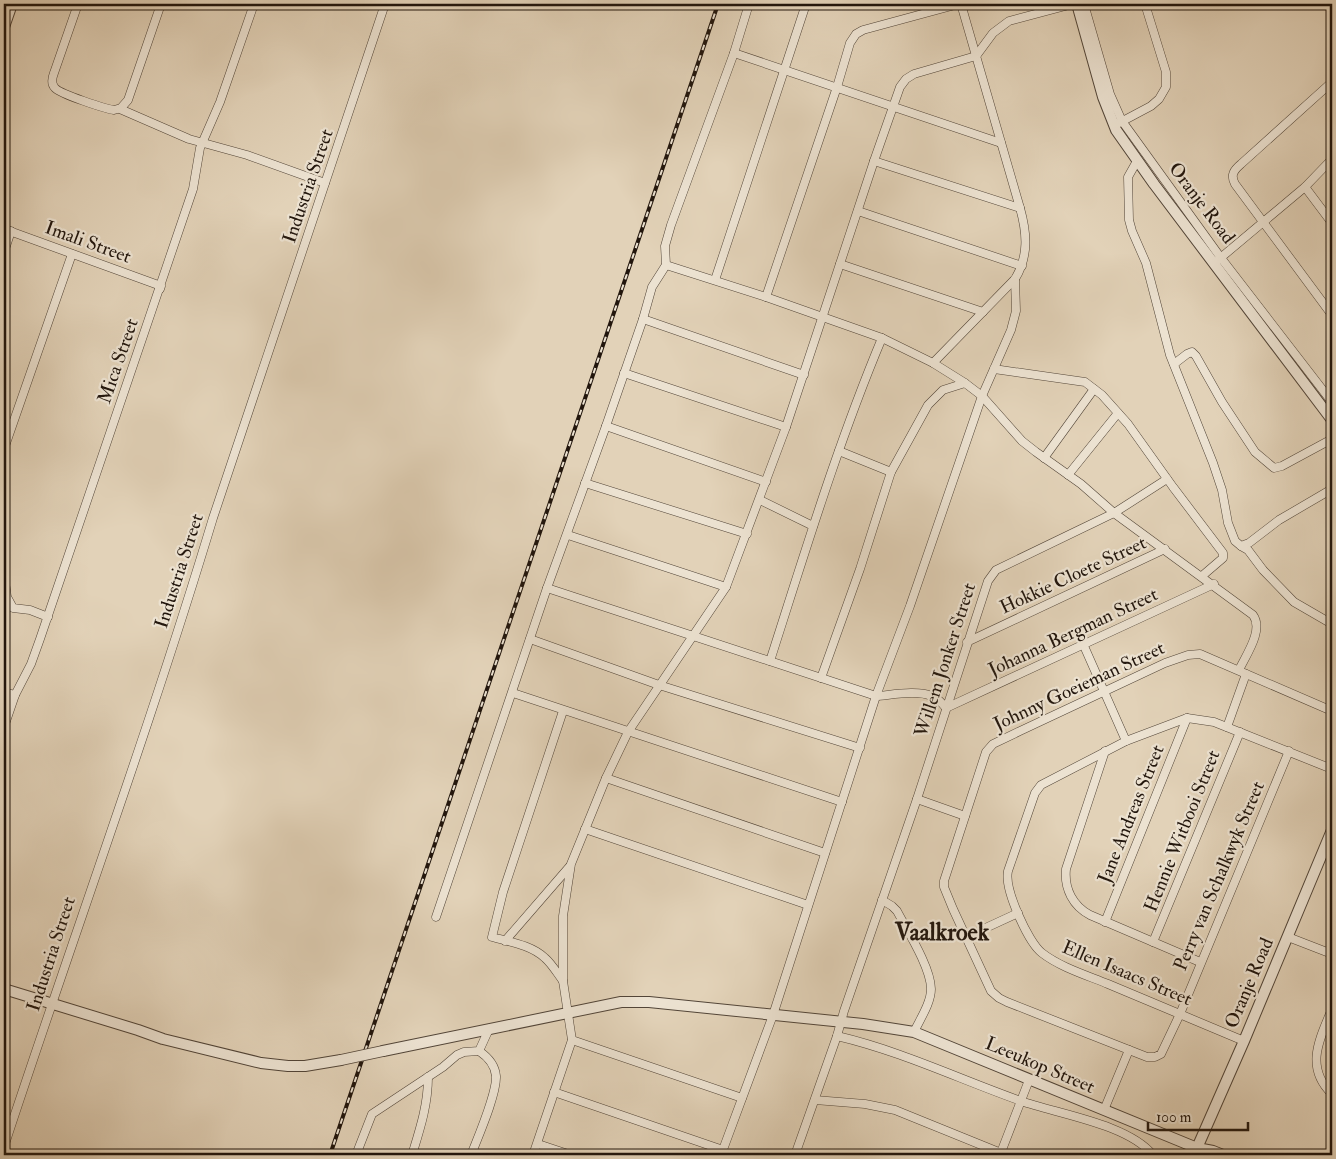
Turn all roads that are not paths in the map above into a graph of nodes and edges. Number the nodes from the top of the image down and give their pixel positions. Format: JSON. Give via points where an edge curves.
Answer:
{"nodes":[{"id":1,"x":9,"y":4,"type":"edge"},
{"id":2,"x":78,"y":4,"type":"edge"},
{"id":3,"x":161,"y":4,"type":"edge"},
{"id":4,"x":254,"y":4,"type":"edge"},
{"id":5,"x":385,"y":4,"type":"edge"},
{"id":6,"x":749,"y":4,"type":"edge"},
{"id":7,"x":806,"y":4,"type":"edge"},
{"id":8,"x":960,"y":4,"type":"edge"},
{"id":9,"x":1073,"y":4,"type":"edge"},
{"id":10,"x":1077,"y":4,"type":"edge"},
{"id":11,"x":1084,"y":4,"type":"edge"},
{"id":12,"x":1147,"y":4,"type":"edge"},
{"id":13,"x":4,"y":27,"type":"edge"},
{"id":14,"x":734,"y":53,"type":"junction"},
{"id":15,"x":976,"y":56,"type":"junction"},
{"id":16,"x":785,"y":70,"type":"junction"},
{"id":17,"x":1332,"y":82,"type":"edge"},
{"id":18,"x":837,"y":87,"type":"junction"},
{"id":19,"x":892,"y":107,"type":"junction"},
{"id":20,"x":120,"y":109,"type":"junction"},
{"id":21,"x":1118,"y":124,"type":"junction"},
{"id":22,"x":202,"y":142,"type":"junction"},
{"id":23,"x":1001,"y":143,"type":"junction"},
{"id":24,"x":1332,"y":159,"type":"edge"},
{"id":25,"x":1137,"y":160,"type":"junction"},
{"id":26,"x":874,"y":161,"type":"junction"},
{"id":27,"x":325,"y":183,"type":"junction"},
{"id":28,"x":1304,"y":187,"type":"junction"},
{"id":29,"x":1020,"y":208,"type":"junction"},
{"id":30,"x":858,"y":211,"type":"junction"},
{"id":31,"x":1264,"y":223,"type":"junction"},
{"id":32,"x":1332,"y":223,"type":"edge"},
{"id":33,"x":7,"y":230,"type":"edge"},
{"id":34,"x":4,"y":252,"type":"edge"},
{"id":35,"x":72,"y":254,"type":"junction"},
{"id":36,"x":1218,"y":261,"type":"junction"},
{"id":37,"x":840,"y":264,"type":"junction"},
{"id":38,"x":666,"y":265,"type":"junction"},
{"id":39,"x":1022,"y":266,"type":"junction"},
{"id":40,"x":1015,"y":279,"type":"junction"},
{"id":41,"x":715,"y":280,"type":"junction"},
{"id":42,"x":161,"y":286,"type":"junction"},
{"id":43,"x":766,"y":297,"type":"junction"},
{"id":44,"x":983,"y":312,"type":"junction"},
{"id":45,"x":1332,"y":315,"type":"edge"},
{"id":46,"x":823,"y":317,"type":"junction"},
{"id":47,"x":642,"y":318,"type":"junction"},
{"id":48,"x":882,"y":338,"type":"junction"},
{"id":49,"x":933,"y":363,"type":"junction"},
{"id":50,"x":1174,"y":364,"type":"junction"},
{"id":51,"x":994,"y":369,"type":"junction"},
{"id":52,"x":624,"y":372,"type":"junction"},
{"id":53,"x":804,"y":375,"type":"junction"},
{"id":54,"x":965,"y":383,"type":"junction"},
{"id":55,"x":1094,"y":389,"type":"junction"},
{"id":56,"x":982,"y":396,"type":"junction"},
{"id":57,"x":1332,"y":402,"type":"edge"},
{"id":58,"x":1118,"y":413,"type":"junction"},
{"id":59,"x":1332,"y":420,"type":"edge"},
{"id":60,"x":606,"y":426,"type":"junction"},
{"id":61,"x":786,"y":428,"type":"junction"},
{"id":62,"x":1332,"y":439,"type":"edge"},
{"id":63,"x":4,"y":449,"type":"edge"},
{"id":64,"x":839,"y":451,"type":"junction"},
{"id":65,"x":1044,"y":458,"type":"junction"},
{"id":66,"x":892,"y":472,"type":"junction"},
{"id":67,"x":1068,"y":475,"type":"junction"},
{"id":68,"x":1167,"y":479,"type":"junction"},
{"id":69,"x":766,"y":482,"type":"junction"},
{"id":70,"x":585,"y":483,"type":"junction"},
{"id":71,"x":1332,"y":489,"type":"edge"},
{"id":72,"x":760,"y":500,"type":"junction"},
{"id":73,"x":1114,"y":513,"type":"junction"},
{"id":74,"x":813,"y":526,"type":"junction"},
{"id":75,"x":568,"y":534,"type":"junction"},
{"id":76,"x":746,"y":534,"type":"junction"},
{"id":77,"x":1241,"y":546,"type":"junction"},
{"id":78,"x":1165,"y":549,"type":"junction"},
{"id":79,"x":4,"y":574,"type":"edge"},
{"id":80,"x":1202,"y":576,"type":"junction"},
{"id":81,"x":1214,"y":584,"type":"junction"},
{"id":82,"x":726,"y":587,"type":"junction"},
{"id":83,"x":547,"y":588,"type":"junction"},
{"id":84,"x":48,"y":617,"type":"junction"},
{"id":85,"x":1332,"y":624,"type":"edge"},
{"id":86,"x":692,"y":636,"type":"junction"},
{"id":87,"x":530,"y":639,"type":"junction"},
{"id":88,"x":966,"y":642,"type":"junction"},
{"id":89,"x":1084,"y":646,"type":"junction"},
{"id":90,"x":770,"y":661,"type":"junction"},
{"id":91,"x":1242,"y":672,"type":"junction"},
{"id":92,"x":821,"y":678,"type":"junction"},
{"id":93,"x":659,"y":685,"type":"junction"},
{"id":94,"x":1105,"y":691,"type":"junction"},
{"id":95,"x":4,"y":692,"type":"edge"},
{"id":96,"x":513,"y":693,"type":"junction"},
{"id":97,"x":15,"y":695,"type":"junction"},
{"id":98,"x":876,"y":696,"type":"junction"},
{"id":99,"x":946,"y":708,"type":"junction"},
{"id":100,"x":562,"y":711,"type":"junction"},
{"id":101,"x":1332,"y":711,"type":"edge"},
{"id":102,"x":1187,"y":718,"type":"junction"},
{"id":103,"x":4,"y":727,"type":"edge"},
{"id":104,"x":1226,"y":727,"type":"junction"},
{"id":105,"x":628,"y":732,"type":"junction"},
{"id":106,"x":1240,"y":732,"type":"junction"},
{"id":107,"x":1126,"y":742,"type":"junction"},
{"id":108,"x":860,"y":748,"type":"junction"},
{"id":109,"x":1289,"y":751,"type":"junction"},
{"id":110,"x":1104,"y":752,"type":"junction"},
{"id":111,"x":1332,"y":769,"type":"edge"},
{"id":112,"x":606,"y":778,"type":"junction"},
{"id":113,"x":916,"y":799,"type":"junction"},
{"id":114,"x":842,"y":802,"type":"junction"},
{"id":115,"x":965,"y":816,"type":"junction"},
{"id":116,"x":585,"y":829,"type":"junction"},
{"id":117,"x":1332,"y":830,"type":"edge"},
{"id":118,"x":825,"y":853,"type":"junction"},
{"id":119,"x":571,"y":864,"type":"junction"},
{"id":120,"x":882,"y":900,"type":"junction"},
{"id":121,"x":808,"y":905,"type":"junction"},
{"id":122,"x":1018,"y":913,"type":"junction"},
{"id":123,"x":436,"y":918,"type":"dead end"},
{"id":124,"x":1105,"y":922,"type":"junction"},
{"id":125,"x":966,"y":937,"type":"junction"},
{"id":126,"x":1288,"y":937,"type":"junction"},
{"id":127,"x":505,"y":941,"type":"junction"},
{"id":128,"x":1154,"y":942,"type":"junction"},
{"id":129,"x":1332,"y":954,"type":"edge"},
{"id":130,"x":1200,"y":962,"type":"junction"},
{"id":131,"x":563,"y":981,"type":"junction"},
{"id":132,"x":4,"y":989,"type":"edge"},
{"id":133,"x":52,"y":1004,"type":"junction"},
{"id":134,"x":569,"y":1012,"type":"junction"},
{"id":135,"x":1332,"y":1013,"type":"edge"},
{"id":136,"x":1180,"y":1014,"type":"junction"},
{"id":137,"x":773,"y":1015,"type":"junction"},
{"id":138,"x":840,"y":1022,"type":"junction"},
{"id":139,"x":489,"y":1029,"type":"junction"},
{"id":140,"x":914,"y":1032,"type":"junction"},
{"id":141,"x":837,"y":1036,"type":"junction"},
{"id":142,"x":572,"y":1040,"type":"junction"},
{"id":143,"x":1244,"y":1041,"type":"junction"},
{"id":144,"x":1129,"y":1050,"type":"junction"},
{"id":145,"x":479,"y":1051,"type":"junction"},
{"id":146,"x":428,"y":1077,"type":"junction"},
{"id":147,"x":1029,"y":1080,"type":"junction"},
{"id":148,"x":554,"y":1092,"type":"junction"},
{"id":149,"x":1332,"y":1094,"type":"edge"},
{"id":150,"x":742,"y":1098,"type":"junction"},
{"id":151,"x":815,"y":1100,"type":"junction"},
{"id":152,"x":1021,"y":1101,"type":"junction"},
{"id":153,"x":1104,"y":1110,"type":"junction"},
{"id":154,"x":538,"y":1144,"type":"junction"},
{"id":155,"x":4,"y":1147,"type":"edge"},
{"id":156,"x":1195,"y":1152,"type":"edge"},
{"id":157,"x":722,"y":1153,"type":"edge"},
{"id":158,"x":796,"y":1154,"type":"edge"},
{"id":159,"x":1003,"y":1154,"type":"edge"},
{"id":160,"x":356,"y":1155,"type":"edge"},
{"id":161,"x":412,"y":1155,"type":"edge"},
{"id":162,"x":471,"y":1155,"type":"edge"},
{"id":163,"x":534,"y":1155,"type":"edge"},
{"id":164,"x":571,"y":1155,"type":"edge"},
{"id":165,"x":822,"y":1155,"type":"edge"},
{"id":166,"x":1153,"y":1155,"type":"edge"},
{"id":167,"x":1223,"y":1155,"type":"edge"}],
"edges":[{"from":1,"to":13,"type":"street"},
{"from":2,"to":20,"type":"street","via":[[54,73],[53,86],[60,92],[111,110]]},
{"from":3,"to":20,"type":"street","via":[[128,100]]},
{"from":4,"to":22,"type":"street","name":"Mica Street","via":[[220,102]]},
{"from":5,"to":27,"type":"street","name":"Industria Street"},
{"from":6,"to":14,"type":"street"},
{"from":7,"to":16,"type":"street"},
{"from":8,"to":15,"type":"street"},
{"from":8,"to":18,"type":"street","via":[[859,31],[850,43]]},
{"from":9,"to":15,"type":"street","via":[[1008,21],[993,33]]},
{"from":10,"to":21,"type":"street","via":[[1103,97]]},
{"from":11,"to":21,"type":"street","name":"Oranje Road"},
{"from":12,"to":21,"type":"street","via":[[1166,72],[1166,87],[1159,100]]},
{"from":14,"to":16,"type":"street"},
{"from":14,"to":38,"type":"street","via":[[671,225],[665,246]]},
{"from":15,"to":19,"type":"street","via":[[910,76],[902,82]]},
{"from":15,"to":23,"type":"street"},
{"from":16,"to":18,"type":"street"},
{"from":16,"to":41,"type":"street"},
{"from":17,"to":31,"type":"street","via":[[1240,164],[1233,174],[1235,184]]},
{"from":18,"to":19,"type":"street"},
{"from":18,"to":43,"type":"street"},
{"from":19,"to":23,"type":"street"},
{"from":19,"to":26,"type":"street"},
{"from":20,"to":22,"type":"street"},
{"from":21,"to":25,"type":"street"},
{"from":21,"to":36,"type":"street","name":"Oranje Road"},
{"from":22,"to":27,"type":"street"},
{"from":22,"to":42,"type":"street","name":"Mica Street","via":[[193,189]]},
{"from":23,"to":29,"type":"street"},
{"from":24,"to":28,"type":"street"},
{"from":25,"to":36,"type":"street"},
{"from":25,"to":50,"type":"street","via":[[1128,177],[1129,220],[1146,263]]},
{"from":26,"to":29,"type":"street"},
{"from":26,"to":30,"type":"street"},
{"from":27,"to":133,"type":"street","name":"Industria Street"},
{"from":28,"to":31,"type":"street"},
{"from":28,"to":32,"type":"street"},
{"from":29,"to":39,"type":"street","via":[[1027,241]]},
{"from":30,"to":37,"type":"street"},
{"from":30,"to":39,"type":"street"},
{"from":31,"to":36,"type":"street"},
{"from":31,"to":45,"type":"street"},
{"from":33,"to":34,"type":"street"},
{"from":33,"to":35,"type":"street","name":"Imali Street"},
{"from":35,"to":42,"type":"street","name":"Imali Street"},
{"from":35,"to":63,"type":"street"},
{"from":36,"to":57,"type":"street","name":"Oranje Road"},
{"from":36,"to":59,"type":"street"},
{"from":37,"to":44,"type":"street"},
{"from":37,"to":46,"type":"street"},
{"from":38,"to":41,"type":"street"},
{"from":38,"to":47,"type":"street","via":[[652,287]]},
{"from":39,"to":40,"type":"street"},
{"from":40,"to":44,"type":"street"},
{"from":40,"to":51,"type":"street","via":[[1014,320]]},
{"from":41,"to":43,"type":"street"},
{"from":42,"to":84,"type":"street","name":"Mica Street"},
{"from":43,"to":46,"type":"street"},
{"from":44,"to":49,"type":"street"},
{"from":46,"to":48,"type":"street"},
{"from":46,"to":53,"type":"street"},
{"from":47,"to":52,"type":"street"},
{"from":47,"to":53,"type":"street"},
{"from":48,"to":49,"type":"street"},
{"from":48,"to":64,"type":"street"},
{"from":49,"to":54,"type":"street"},
{"from":50,"to":62,"type":"street","via":[[1192,352],[1196,356],[1255,452],[1274,468]]},
{"from":50,"to":77,"type":"street","via":[[1222,490],[1228,523],[1235,541]]},
{"from":51,"to":55,"type":"street","via":[[1085,382]]},
{"from":51,"to":56,"type":"street"},
{"from":52,"to":60,"type":"street"},
{"from":52,"to":61,"type":"street"},
{"from":53,"to":61,"type":"street"},
{"from":54,"to":56,"type":"street"},
{"from":54,"to":66,"type":"street","via":[[943,390],[928,405]]},
{"from":55,"to":58,"type":"street"},
{"from":55,"to":65,"type":"street"},
{"from":56,"to":65,"type":"street","via":[[1022,440]]},
{"from":56,"to":98,"type":"street"},
{"from":58,"to":67,"type":"street"},
{"from":58,"to":68,"type":"street"},
{"from":60,"to":69,"type":"street"},
{"from":60,"to":70,"type":"street"},
{"from":61,"to":69,"type":"street"},
{"from":64,"to":66,"type":"street"},
{"from":64,"to":74,"type":"street"},
{"from":65,"to":67,"type":"street"},
{"from":66,"to":92,"type":"street"},
{"from":67,"to":73,"type":"street"},
{"from":68,"to":73,"type":"street","name":"Willem Jonker Street"},
{"from":68,"to":80,"type":"street","via":[[1223,553],[1223,558]]},
{"from":69,"to":72,"type":"street"},
{"from":70,"to":75,"type":"street"},
{"from":70,"to":76,"type":"street"},
{"from":71,"to":77,"type":"street"},
{"from":72,"to":74,"type":"street"},
{"from":72,"to":76,"type":"street"},
{"from":73,"to":78,"type":"street"},
{"from":73,"to":88,"type":"street","name":"Willem Jonker Street","via":[[993,573]]},
{"from":74,"to":90,"type":"street"},
{"from":75,"to":82,"type":"street"},
{"from":75,"to":83,"type":"street"},
{"from":76,"to":82,"type":"street"},
{"from":77,"to":85,"type":"street","via":[[1294,602]]},
{"from":78,"to":80,"type":"street"},
{"from":78,"to":88,"type":"street","name":"Hokkie Cloete Street"},
{"from":79,"to":84,"type":"street","via":[[7,597],[13,608]]},
{"from":80,"to":81,"type":"street"},
{"from":81,"to":89,"type":"street","name":"Johanna Bergman Street"},
{"from":81,"to":91,"type":"street","via":[[1255,618],[1256,632]]},
{"from":82,"to":86,"type":"street"},
{"from":83,"to":86,"type":"street"},
{"from":83,"to":87,"type":"street"},
{"from":84,"to":97,"type":"street","name":"Mica Street","via":[[31,664]]},
{"from":86,"to":90,"type":"street"},
{"from":86,"to":93,"type":"street"},
{"from":87,"to":93,"type":"street"},
{"from":87,"to":96,"type":"street"},
{"from":88,"to":99,"type":"street","name":"Willem Jonker Street"},
{"from":89,"to":94,"type":"street"},
{"from":89,"to":99,"type":"street","name":"Johanna Bergman Street"},
{"from":90,"to":92,"type":"street"},
{"from":91,"to":94,"type":"street","name":"Johnny Goeieman Street","via":[[1194,654],[1180,657]]},
{"from":91,"to":101,"type":"street","name":"Johnny Goeieman Street"},
{"from":91,"to":104,"type":"street"},
{"from":92,"to":98,"type":"street"},
{"from":93,"to":105,"type":"street"},
{"from":93,"to":108,"type":"street"},
{"from":94,"to":107,"type":"street"},
{"from":94,"to":115,"type":"street","name":"Johnny Goeieman Street","via":[[990,746]]},
{"from":95,"to":97,"type":"street"},
{"from":96,"to":100,"type":"street"},
{"from":96,"to":123,"type":"street"},
{"from":97,"to":103,"type":"street","name":"Mica Street"},
{"from":98,"to":99,"type":"street","via":[[920,693],[937,699]]},
{"from":98,"to":108,"type":"street"},
{"from":99,"to":113,"type":"street","name":"Willem Jonker Street"},
{"from":100,"to":105,"type":"street"},
{"from":100,"to":127,"type":"street","via":[[492,937]]},
{"from":102,"to":104,"type":"street","name":"Ellen Isaacs Street"},
{"from":102,"to":107,"type":"street","name":"Ellen Isaacs Street"},
{"from":102,"to":124,"type":"street","name":"Jane Andreas Street"},
{"from":104,"to":106,"type":"street","name":"Ellen Isaacs Street"},
{"from":105,"to":112,"type":"street"},
{"from":105,"to":114,"type":"street"},
{"from":106,"to":109,"type":"street","name":"Ellen Isaacs Street"},
{"from":106,"to":128,"type":"street","name":"Hennie Witbooi Street"},
{"from":107,"to":110,"type":"street","name":"Ellen Isaacs Street"},
{"from":108,"to":114,"type":"street"},
{"from":109,"to":111,"type":"street","name":"Ellen Isaacs Street"},
{"from":109,"to":130,"type":"street","name":"Perry van Schalkwyk Street"},
{"from":110,"to":122,"type":"street","name":"Ellen Isaacs Street","via":[[1048,780],[1035,793],[1008,874],[1008,885]]},
{"from":110,"to":124,"type":"street","via":[[1066,875],[1068,889],[1077,907]]},
{"from":112,"to":116,"type":"street"},
{"from":112,"to":118,"type":"street"},
{"from":113,"to":115,"type":"street"},
{"from":113,"to":120,"type":"street","name":"Willem Jonker Street"},
{"from":114,"to":118,"type":"street"},
{"from":115,"to":125,"type":"street","name":"Johnny Goeieman Street","via":[[944,881]]},
{"from":116,"to":119,"type":"street"},
{"from":116,"to":121,"type":"street"},
{"from":117,"to":126,"type":"street","name":"Oranje Road"},
{"from":118,"to":121,"type":"street"},
{"from":119,"to":127,"type":"street"},
{"from":119,"to":131,"type":"street","via":[[563,916]]},
{"from":120,"to":138,"type":"street","name":"Willem Jonker Street"},
{"from":120,"to":140,"type":"street","via":[[897,911],[930,983],[930,996]]},
{"from":121,"to":137,"type":"street"},
{"from":122,"to":125,"type":"street"},
{"from":122,"to":136,"type":"street","name":"Ellen Isaacs Street","via":[[1032,941],[1044,955]]},
{"from":124,"to":128,"type":"street"},
{"from":125,"to":144,"type":"street","name":"Johnny Goeieman Street","via":[[989,987],[999,998]]},
{"from":126,"to":129,"type":"street"},
{"from":126,"to":143,"type":"street","name":"Oranje Road"},
{"from":127,"to":131,"type":"street","via":[[546,958]]},
{"from":128,"to":130,"type":"street"},
{"from":130,"to":136,"type":"street","name":"Perry van Schalkwyk Street"},
{"from":131,"to":134,"type":"street"},
{"from":132,"to":133,"type":"street","name":"Leeukop Street"},
{"from":133,"to":139,"type":"street","name":"Leeukop Street","bridge":true,"via":[[163,1039],[274,1065],[305,1066],[341,1060]]},
{"from":133,"to":155,"type":"street","name":"Industria Street"},
{"from":134,"to":137,"type":"street","name":"Leeukop Street","via":[[635,1001]]},
{"from":134,"to":139,"type":"street","name":"Leeukop Street"},
{"from":134,"to":142,"type":"street"},
{"from":135,"to":149,"type":"street","via":[[1317,1045],[1316,1059],[1321,1080]]},
{"from":136,"to":143,"type":"street","name":"Ellen Isaacs Street"},
{"from":136,"to":144,"type":"street","name":"Johnny Goeieman Street","via":[[1161,1054],[1150,1057]]},
{"from":137,"to":138,"type":"street","name":"Leeukop Street"},
{"from":137,"to":150,"type":"street"},
{"from":138,"to":140,"type":"street","name":"Leeukop Street"},
{"from":138,"to":141,"type":"street","name":"Willem Jonker Street"},
{"from":139,"to":145,"type":"street"},
{"from":140,"to":147,"type":"street","name":"Leeukop Street"},
{"from":141,"to":151,"type":"street","name":"Willem Jonker Street"},
{"from":141,"to":152,"type":"street","via":[[881,1048]]},
{"from":142,"to":148,"type":"street"},
{"from":142,"to":150,"type":"street"},
{"from":143,"to":156,"type":"street","name":"Oranje Road"},
{"from":144,"to":153,"type":"street"},
{"from":145,"to":146,"type":"street","via":[[457,1055]]},
{"from":145,"to":162,"type":"street","via":[[488,1057],[496,1076]]},
{"from":146,"to":160,"type":"street","via":[[372,1114]]},
{"from":146,"to":161,"type":"street","via":[[427,1102]]},
{"from":147,"to":152,"type":"street"},
{"from":147,"to":153,"type":"street","name":"Leeukop Street"},
{"from":148,"to":154,"type":"street"},
{"from":148,"to":157,"type":"street"},
{"from":150,"to":157,"type":"street"},
{"from":151,"to":158,"type":"street","name":"Willem Jonker Street"},
{"from":151,"to":159,"type":"street","via":[[895,1110]]},
{"from":152,"to":159,"type":"street"},
{"from":152,"to":166,"type":"street","via":[[1128,1135]]},
{"from":153,"to":156,"type":"street","name":"Leeukop Street"},
{"from":154,"to":163,"type":"street"},
{"from":154,"to":164,"type":"street"},
{"from":156,"to":167,"type":"street","name":"Leeukop Street","via":[[1213,1151]]},
{"from":158,"to":165,"type":"street"}]}
